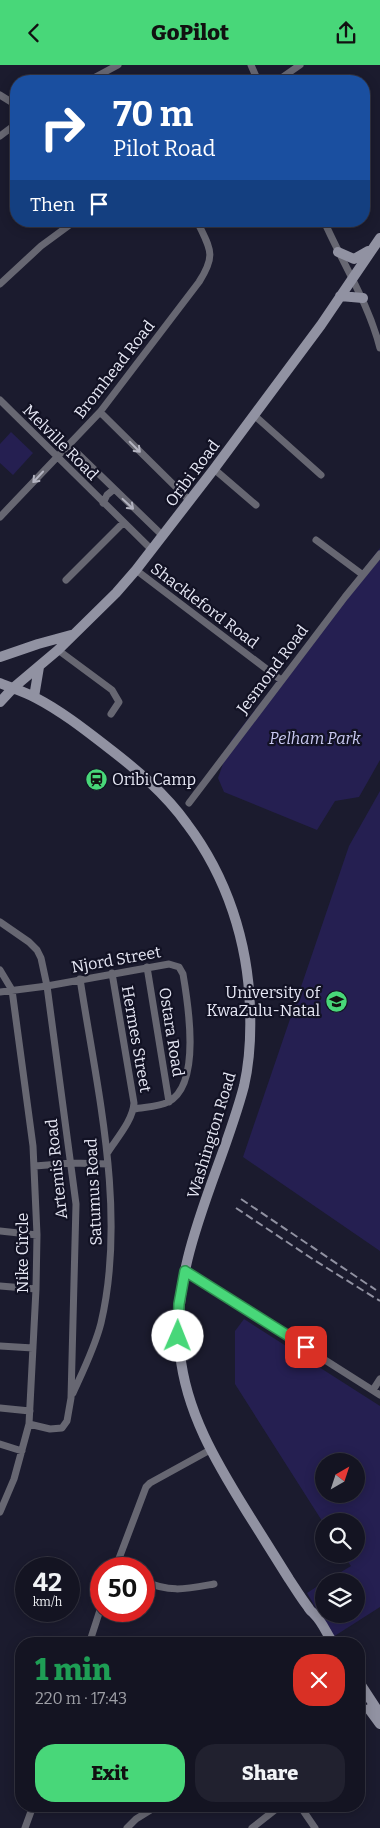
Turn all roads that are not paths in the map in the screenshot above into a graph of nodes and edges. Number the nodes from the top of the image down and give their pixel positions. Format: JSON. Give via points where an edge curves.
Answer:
{"nodes":[{"id":1,"x":118,"y":65,"type":"edge"},
{"id":2,"x":300,"y":65,"type":"edge"},
{"id":3,"x":99,"y":75,"type":"edge"},
{"id":4,"x":286,"y":75,"type":"edge"},
{"id":5,"x":10,"y":129,"type":"edge"},
{"id":6,"x":0,"y":137,"type":"edge"},
{"id":7,"x":67,"y":227,"type":"edge"},
{"id":8,"x":200,"y":227,"type":"edge"},
{"id":9,"x":327,"y":227,"type":"edge"},
{"id":10,"x":380,"y":238,"type":"edge"},
{"id":11,"x":373,"y":248,"type":"junction"},
{"id":12,"x":338,"y":252,"type":"junction"},
{"id":13,"x":352,"y":278,"type":"junction"},
{"id":14,"x":0,"y":284,"type":"edge"},
{"id":15,"x":340,"y":296,"type":"junction"},
{"id":16,"x":363,"y":298,"type":"junction"},
{"id":17,"x":380,"y":348,"type":"edge"},
{"id":18,"x":0,"y":400,"type":"edge"},
{"id":19,"x":100,"y":412,"type":"junction"},
{"id":20,"x":254,"y":415,"type":"junction"},
{"id":21,"x":69,"y":445,"type":"junction"},
{"id":22,"x":57,"y":457,"type":"junction"},
{"id":23,"x":214,"y":469,"type":"junction"},
{"id":24,"x":321,"y":475,"type":"dead end"},
{"id":25,"x":114,"y":490,"type":"junction"},
{"id":26,"x":190,"y":501,"type":"junction"},
{"id":27,"x":103,"y":503,"type":"junction"},
{"id":28,"x":256,"y":505,"type":"dead end"},
{"id":29,"x":0,"y":517,"type":"edge"},
{"id":30,"x":123,"y":523,"type":"junction"},
{"id":31,"x":163,"y":536,"type":"junction"},
{"id":32,"x":316,"y":540,"type":"dead end"},
{"id":33,"x":152,"y":550,"type":"junction"},
{"id":34,"x":380,"y":554,"type":"edge"},
{"id":35,"x":136,"y":570,"type":"junction"},
{"id":36,"x":362,"y":575,"type":"junction"},
{"id":37,"x":66,"y":580,"type":"dead end"},
{"id":38,"x":73,"y":635,"type":"junction"},
{"id":39,"x":38,"y":644,"type":"junction"},
{"id":40,"x":58,"y":650,"type":"junction"},
{"id":41,"x":0,"y":657,"type":"edge"},
{"id":42,"x":50,"y":657,"type":"junction"},
{"id":43,"x":39,"y":667,"type":"junction"},
{"id":44,"x":281,"y":680,"type":"junction"},
{"id":45,"x":0,"y":683,"type":"edge"},
{"id":46,"x":13,"y":688,"type":"junction"},
{"id":47,"x":34,"y":697,"type":"junction"},
{"id":48,"x":0,"y":702,"type":"edge"},
{"id":49,"x":111,"y":714,"type":"dead end"},
{"id":50,"x":188,"y":803,"type":"dead end"},
{"id":51,"x":0,"y":922,"type":"edge"},
{"id":52,"x":147,"y":967,"type":"junction"},
{"id":53,"x":0,"y":970,"type":"edge"},
{"id":54,"x":112,"y":973,"type":"junction"},
{"id":55,"x":80,"y":979,"type":"junction"},
{"id":56,"x":47,"y":986,"type":"junction"},
{"id":57,"x":12,"y":990,"type":"junction"},
{"id":58,"x":0,"y":992,"type":"edge"},
{"id":59,"x":170,"y":1102,"type":"junction"},
{"id":60,"x":134,"y":1109,"type":"junction"},
{"id":61,"x":108,"y":1152,"type":"junction"},
{"id":62,"x":72,"y":1163,"type":"junction"},
{"id":63,"x":108,"y":1164,"type":"junction"},
{"id":64,"x":35,"y":1166,"type":"junction"},
{"id":65,"x":0,"y":1231,"type":"edge"},
{"id":66,"x":37,"y":1235,"type":"junction"},
{"id":67,"x":185,"y":1271,"type":"junction"},
{"id":68,"x":0,"y":1286,"type":"edge"},
{"id":69,"x":36,"y":1289,"type":"junction"},
{"id":70,"x":0,"y":1346,"type":"edge"},
{"id":71,"x":33,"y":1348,"type":"junction"},
{"id":72,"x":380,"y":1379,"type":"edge"},
{"id":73,"x":373,"y":1390,"type":"junction"},
{"id":74,"x":380,"y":1395,"type":"edge"},
{"id":75,"x":71,"y":1398,"type":"junction"},
{"id":76,"x":0,"y":1408,"type":"edge"},
{"id":77,"x":30,"y":1411,"type":"junction"},
{"id":78,"x":29,"y":1424,"type":"junction"},
{"id":79,"x":0,"y":1444,"type":"edge"},
{"id":80,"x":210,"y":1450,"type":"junction"},
{"id":81,"x":22,"y":1451,"type":"junction"},
{"id":82,"x":0,"y":1512,"type":"edge"},
{"id":83,"x":120,"y":1557,"type":"edge"},
{"id":84,"x":214,"y":1584,"type":"dead end"},
{"id":85,"x":155,"y":1585,"type":"edge"},
{"id":86,"x":96,"y":1622,"type":"edge"},
{"id":87,"x":91,"y":1637,"type":"edge"},
{"id":88,"x":324,"y":1637,"type":"edge"},
{"id":89,"x":365,"y":1691,"type":"edge"},
{"id":90,"x":365,"y":1702,"type":"edge"},
{"id":91,"x":380,"y":1713,"type":"edge"},
{"id":92,"x":380,"y":1725,"type":"edge"},
{"id":93,"x":31,"y":1812,"type":"edge"},
{"id":94,"x":147,"y":1812,"type":"edge"},
{"id":95,"x":272,"y":1812,"type":"edge"},
{"id":96,"x":304,"y":1812,"type":"edge"},
{"id":97,"x":25,"y":1828,"type":"edge"},
{"id":98,"x":127,"y":1828,"type":"edge"},
{"id":99,"x":252,"y":1828,"type":"edge"},
{"id":100,"x":315,"y":1828,"type":"edge"}],
"edges":[{"from":1,"to":3,"type":"street"},
{"from":2,"to":4,"type":"street"},
{"from":5,"to":6,"type":"street"},
{"from":7,"to":14,"type":"street"},
{"from":8,"to":19,"type":"street","name":"Bromhead Road","via":[[211,253],[205,272]]},
{"from":9,"to":12,"type":"street"},
{"from":10,"to":11,"type":"main road","name":"Oribi Road"},
{"from":11,"to":12,"type":"main road","via":[[354,259]]},
{"from":11,"to":13,"type":"main road","name":"Oribi Road"},
{"from":12,"to":13,"type":"street"},
{"from":13,"to":15,"type":"main road","name":"Oribi Road"},
{"from":13,"to":16,"type":"street"},
{"from":15,"to":16,"type":"main road"},
{"from":15,"to":20,"type":"main road","name":"Oribi Road"},
{"from":16,"to":17,"type":"street"},
{"from":18,"to":22,"type":"street","name":"Melville Road"},
{"from":19,"to":21,"type":"street","name":"Bromhead Road"},
{"from":19,"to":26,"type":"street","one_way":true},
{"from":20,"to":23,"type":"main road","name":"Oribi Road"},
{"from":20,"to":24,"type":"street"},
{"from":21,"to":22,"type":"street","name":"Bromhead Road"},
{"from":21,"to":25,"type":"street","name":"Melville Road"},
{"from":22,"to":27,"type":"street","name":"Melville Road"},
{"from":22,"to":29,"type":"street","name":"Bromhead Road","one_way":true},
{"from":23,"to":26,"type":"main road","name":"Oribi Road"},
{"from":23,"to":28,"type":"street"},
{"from":25,"to":27,"type":"street","name":"Melville Road"},
{"from":25,"to":31,"type":"street","name":"Melville Road","one_way":true},
{"from":26,"to":31,"type":"main road","name":"Oribi Road"},
{"from":27,"to":30,"type":"street","name":"Melville Road"},
{"from":30,"to":33,"type":"street","name":"Melville Road"},
{"from":30,"to":37,"type":"street"},
{"from":31,"to":33,"type":"main road","name":"Oribi Road"},
{"from":32,"to":36,"type":"street"},
{"from":33,"to":35,"type":"main road","name":"Oribi Road"},
{"from":34,"to":36,"type":"street","name":"Jesmond Road"},
{"from":35,"to":38,"type":"main road","name":"Oribi Road"},
{"from":35,"to":44,"type":"street","name":"Shackleford Road"},
{"from":36,"to":44,"type":"street","name":"Jesmond Road"},
{"from":38,"to":39,"type":"main road"},
{"from":38,"to":40,"type":"main road","name":"Oribi Road"},
{"from":39,"to":41,"type":"main road"},
{"from":39,"to":42,"type":"main road"},
{"from":40,"to":42,"type":"main road","name":"Oribi Road"},
{"from":40,"to":49,"type":"street","via":[[116,695],[119,702]]},
{"from":42,"to":43,"type":"main road","name":"Oribi Road"},
{"from":43,"to":46,"type":"main road","name":"Oribi Road"},
{"from":43,"to":47,"type":"main road"},
{"from":44,"to":50,"type":"street","name":"Jesmond Road"},
{"from":45,"to":46,"type":"main road","name":"Washington Road"},
{"from":46,"to":47,"type":"main road","name":"Washington Road"},
{"from":46,"to":48,"type":"main road","name":"Oribi Road"},
{"from":47,"to":67,"type":"main road","name":"Washington Road","via":[[124,759],[175,808],[213,867],[241,939],[250,996],[248,1066]]},
{"from":51,"to":56,"type":"street","name":"Artemis Road","via":[[37,950]]},
{"from":52,"to":54,"type":"street","name":"Njord Street"},
{"from":52,"to":59,"type":"street","name":"Ostara Road"},
{"from":52,"to":59,"type":"street","name":"Njord Street","via":[[169,964],[180,967],[183,973],[189,1009],[188,1072],[182,1087]]},
{"from":53,"to":57,"type":"street"},
{"from":54,"to":55,"type":"street","name":"Njord Street"},
{"from":54,"to":60,"type":"street","name":"Hermes Street"},
{"from":55,"to":56,"type":"street","name":"Njord Street"},
{"from":55,"to":61,"type":"street","name":"Satumus Road"},
{"from":56,"to":57,"type":"street","name":"Njord Street"},
{"from":56,"to":62,"type":"street","name":"Artemis Road"},
{"from":57,"to":58,"type":"street","name":"Njord Street"},
{"from":57,"to":64,"type":"street","name":"Nike Circle"},
{"from":59,"to":60,"type":"street"},
{"from":60,"to":61,"type":"street"},
{"from":61,"to":63,"type":"street","name":"Satumus Road"},
{"from":62,"to":63,"type":"street"},
{"from":62,"to":64,"type":"street"},
{"from":62,"to":75,"type":"street","name":"Artemis Road","via":[[76,1221]]},
{"from":63,"to":75,"type":"street","name":"Satumus Road","via":[[108,1286],[101,1324]]},
{"from":64,"to":66,"type":"street","name":"Nike Circle"},
{"from":65,"to":66,"type":"street"},
{"from":66,"to":69,"type":"street","name":"Nike Circle"},
{"from":67,"to":73,"type":"street"},
{"from":67,"to":80,"type":"main road","name":"Washington Road","via":[[178,1321],[182,1371],[190,1403]]},
{"from":68,"to":69,"type":"street"},
{"from":69,"to":71,"type":"street","name":"Nike Circle"},
{"from":70,"to":71,"type":"street"},
{"from":71,"to":77,"type":"street","name":"Nike Circle"},
{"from":72,"to":73,"type":"street"},
{"from":73,"to":74,"type":"street"},
{"from":75,"to":78,"type":"street","name":"Artemis Road","via":[[67,1421],[62,1428]]},
{"from":76,"to":77,"type":"street"},
{"from":77,"to":78,"type":"street","name":"Nike Circle"},
{"from":78,"to":81,"type":"street","name":"Nike Circle"},
{"from":79,"to":81,"type":"street"},
{"from":80,"to":83,"type":"street","via":[[146,1487]]},
{"from":80,"to":88,"type":"main road","name":"Washington Road","via":[[317,1617]]},
{"from":81,"to":82,"type":"street","name":"Nike Circle"},
{"from":84,"to":85,"type":"street","via":[[176,1590]]},
{"from":86,"to":87,"type":"street"},
{"from":89,"to":91,"type":"main road"},
{"from":90,"to":92,"type":"main road"},
{"from":93,"to":97,"type":"street"},
{"from":94,"to":98,"type":"street"},
{"from":95,"to":99,"type":"street"},
{"from":96,"to":100,"type":"street"}]}
